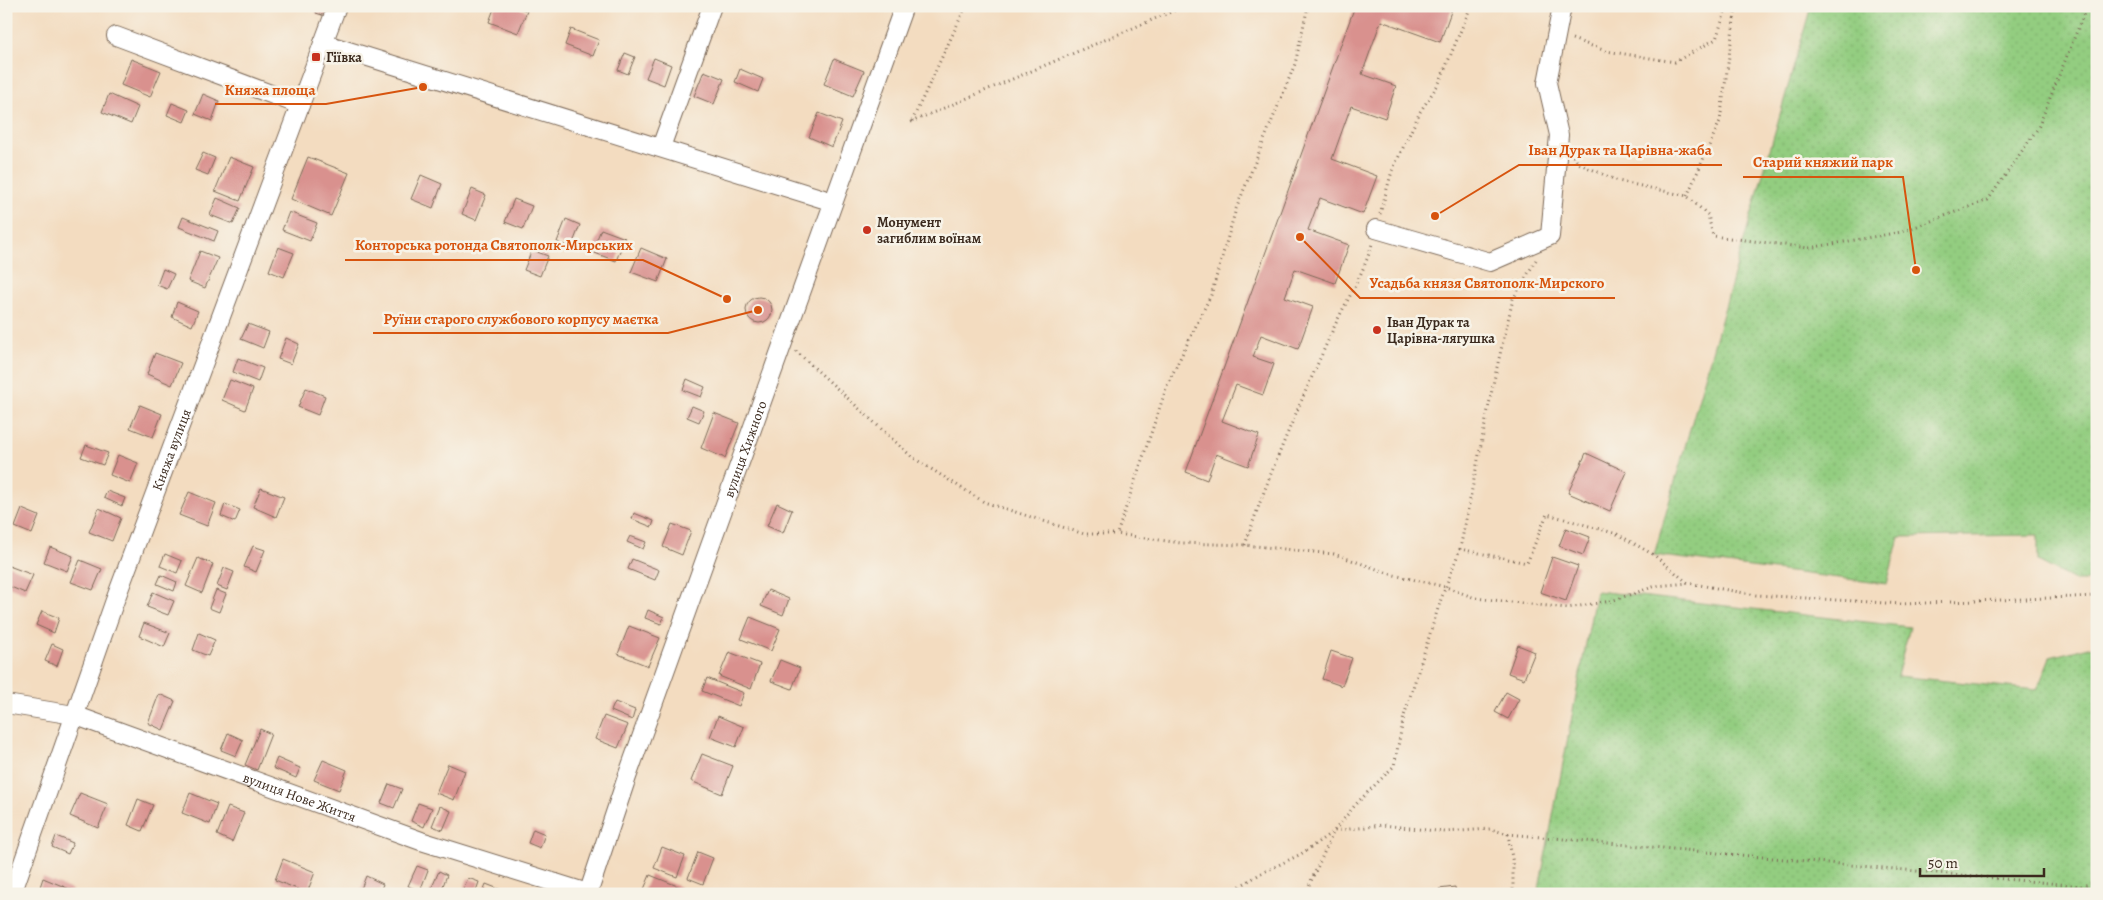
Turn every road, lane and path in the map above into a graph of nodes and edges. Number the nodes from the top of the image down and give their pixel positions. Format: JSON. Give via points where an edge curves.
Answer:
{"nodes":[{"id":1,"x":337,"y":6,"type":"edge"},
{"id":2,"x":712,"y":6,"type":"edge"},
{"id":3,"x":904,"y":6,"type":"edge"},
{"id":4,"x":966,"y":6,"type":"edge"},
{"id":5,"x":1185,"y":6,"type":"edge"},
{"id":6,"x":1308,"y":6,"type":"edge"},
{"id":7,"x":1471,"y":6,"type":"edge"},
{"id":8,"x":1562,"y":6,"type":"edge"},
{"id":9,"x":1727,"y":6,"type":"edge"},
{"id":10,"x":1736,"y":6,"type":"edge"},
{"id":11,"x":2087,"y":6,"type":"edge"},
{"id":12,"x":1556,"y":33,"type":"junction"},
{"id":13,"x":116,"y":36,"type":"dead end"},
{"id":14,"x":323,"y":43,"type":"junction"},
{"id":15,"x":300,"y":105,"type":"junction"},
{"id":16,"x":1560,"y":135,"type":"junction"},
{"id":17,"x":661,"y":147,"type":"junction"},
{"id":18,"x":1687,"y":196,"type":"junction"},
{"id":19,"x":833,"y":202,"type":"junction"},
{"id":20,"x":1376,"y":229,"type":"junction"},
{"id":21,"x":1550,"y":236,"type":"junction"},
{"id":22,"x":785,"y":340,"type":"junction"},
{"id":23,"x":1117,"y":534,"type":"junction"},
{"id":24,"x":1245,"y":545,"type":"junction"},
{"id":25,"x":1460,"y":549,"type":"junction"},
{"id":26,"x":1688,"y":583,"type":"junction"},
{"id":27,"x":1446,"y":587,"type":"junction"},
{"id":28,"x":2097,"y":596,"type":"edge"},
{"id":29,"x":6,"y":704,"type":"edge"},
{"id":30,"x":74,"y":715,"type":"junction"},
{"id":31,"x":1334,"y":831,"type":"junction"},
{"id":32,"x":1508,"y":834,"type":"junction"},
{"id":33,"x":2097,"y":882,"type":"edge"},
{"id":34,"x":589,"y":893,"type":"edge"},
{"id":35,"x":12,"y":894,"type":"edge"},
{"id":36,"x":1227,"y":894,"type":"edge"},
{"id":37,"x":1305,"y":894,"type":"edge"},
{"id":38,"x":1514,"y":894,"type":"edge"}],
"edges":[{"from":1,"to":14,"type":"street","name":"Княжа вулиця"},
{"from":2,"to":17,"type":"street"},
{"from":3,"to":19,"type":"street","name":"вулиця Хижного"},
{"from":4,"to":5,"type":"path","via":[[911,122]]},
{"from":6,"to":23,"type":"path","via":[[1296,64],[1236,209],[1212,295],[1168,382]]},
{"from":7,"to":20,"type":"path","via":[[1439,83],[1420,112],[1392,171]]},
{"from":8,"to":12,"type":"street"},
{"from":9,"to":12,"type":"path","via":[[1716,39],[1675,62],[1606,51]]},
{"from":10,"to":18,"type":"path","via":[[1720,121]]},
{"from":11,"to":18,"type":"path","via":[[2038,128],[1988,200],[1900,232],[1809,248],[1713,236],[1708,215]]},
{"from":12,"to":16,"type":"street","via":[[1547,83]]},
{"from":13,"to":15,"type":"street"},
{"from":14,"to":15,"type":"street","name":"Княжа вулиця"},
{"from":14,"to":17,"type":"street"},
{"from":15,"to":30,"type":"street","name":"Княжа вулиця"},
{"from":16,"to":18,"type":"path","via":[[1578,163],[1618,181]]},
{"from":16,"to":21,"type":"street"},
{"from":17,"to":19,"type":"street"},
{"from":19,"to":22,"type":"street","name":"вулиця Хижного"},
{"from":20,"to":21,"type":"street","via":[[1490,262]]},
{"from":20,"to":24,"type":"path","via":[[1367,261],[1332,332],[1264,490]]},
{"from":21,"to":25,"type":"path","via":[[1513,299]]},
{"from":22,"to":23,"type":"path","via":[[912,456],[984,502],[1084,534]]},
{"from":22,"to":34,"type":"street","name":"вулиця Хижного","via":[[627,777]]},
{"from":23,"to":24,"type":"path","via":[[1181,543]]},
{"from":24,"to":27,"type":"path","via":[[1334,554],[1394,575]]},
{"from":25,"to":26,"type":"path","via":[[1527,563],[1547,514],[1617,534],[1654,554]]},
{"from":25,"to":27,"type":"path"},
{"from":26,"to":27,"type":"path","via":[[1656,586],[1611,601],[1567,608],[1475,598]]},
{"from":26,"to":28,"type":"path","via":[[1756,595],[1902,604]]},
{"from":27,"to":31,"type":"path","via":[[1404,716],[1394,766]]},
{"from":29,"to":30,"type":"street","name":"вулиця Нове Життя"},
{"from":30,"to":34,"type":"street","name":"вулиця Нове Життя","via":[[421,841]]},
{"from":30,"to":35,"type":"street","name":"Княжа вулиця"},
{"from":31,"to":32,"type":"path","via":[[1383,825],[1445,832],[1490,829]]},
{"from":31,"to":36,"type":"path","via":[[1301,854]]},
{"from":31,"to":37,"type":"path"},
{"from":32,"to":33,"type":"path","via":[[2082,886]]},
{"from":32,"to":38,"type":"path","via":[[1514,864]]}]}
